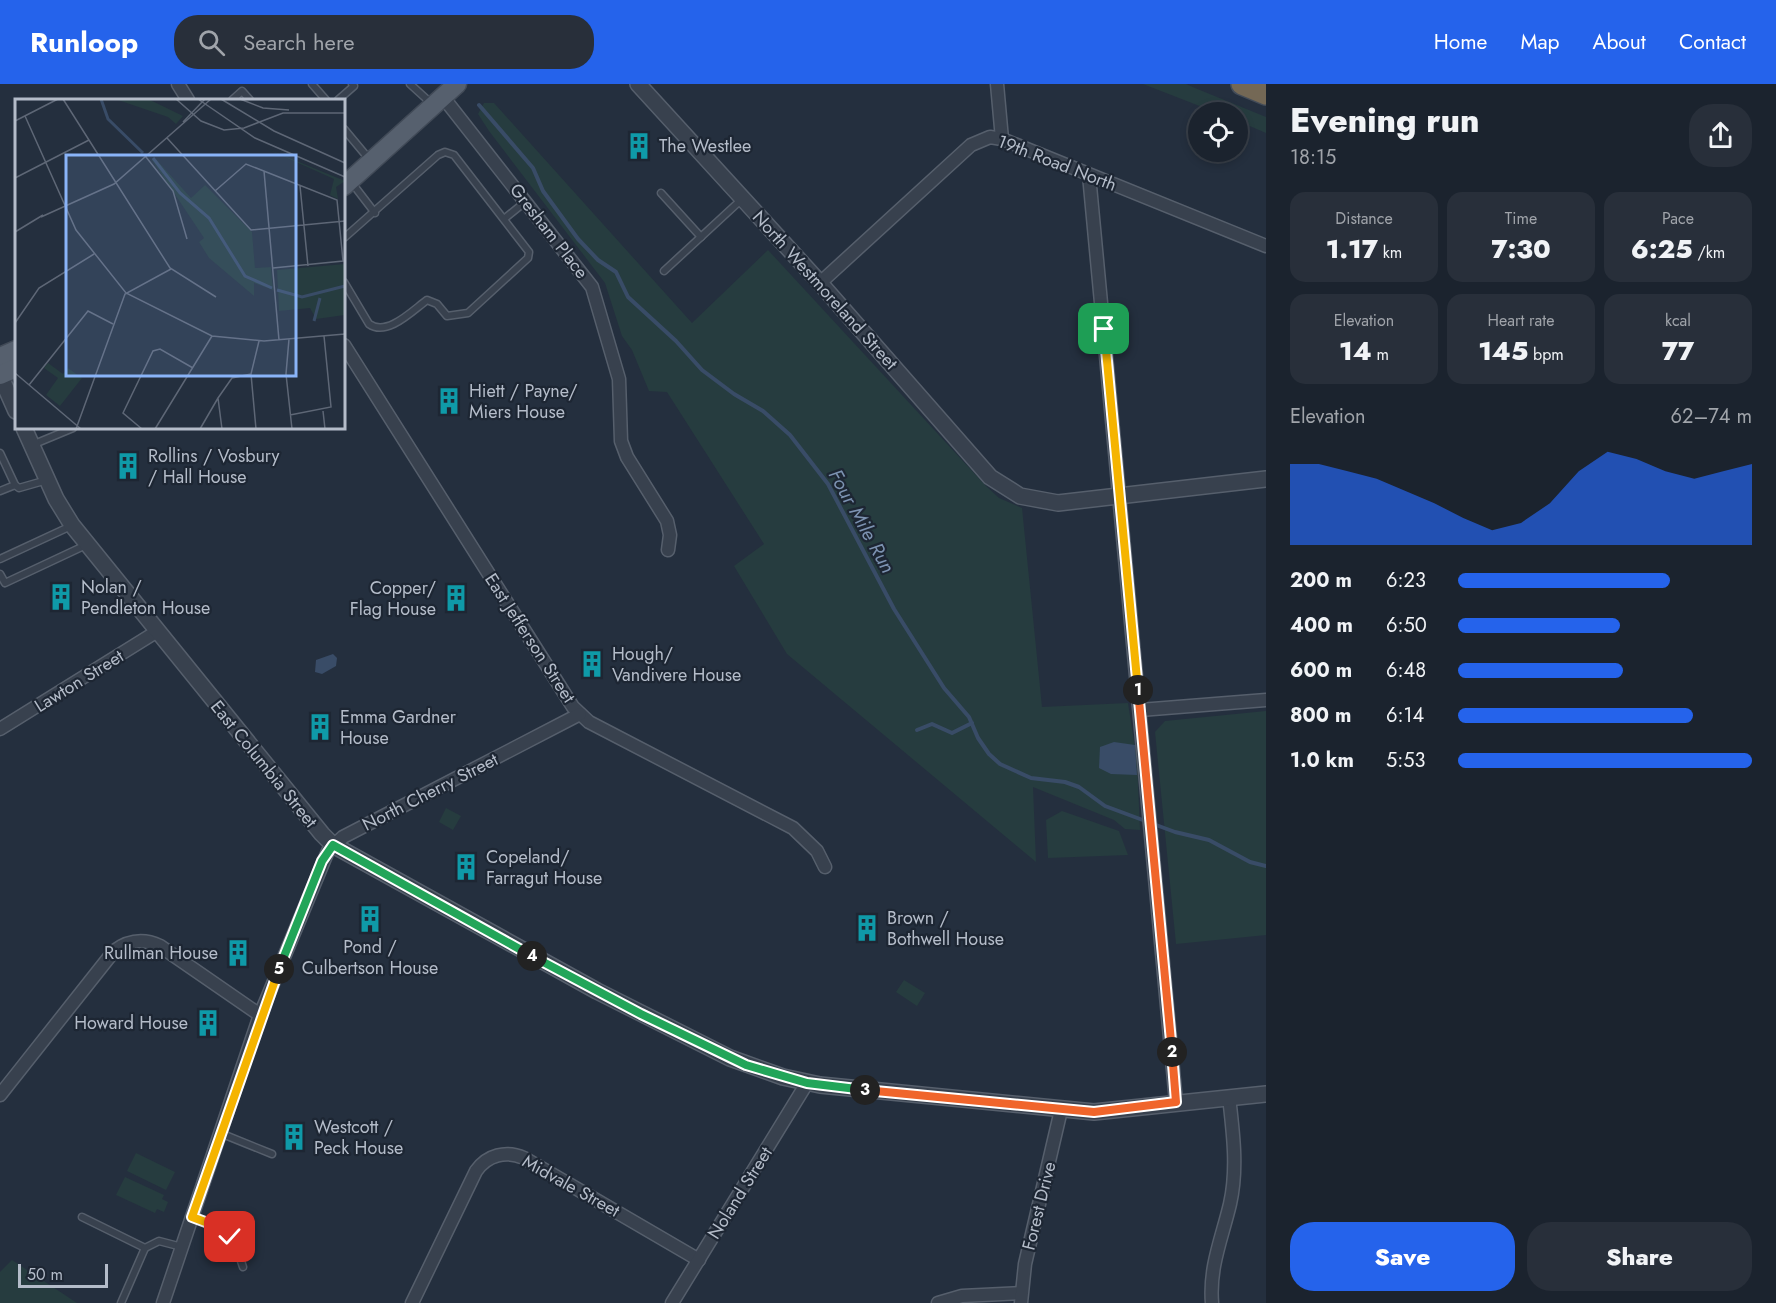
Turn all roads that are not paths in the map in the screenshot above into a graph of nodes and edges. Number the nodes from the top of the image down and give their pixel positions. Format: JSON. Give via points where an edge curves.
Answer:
{"nodes":[{"id":1,"x":178,"y":84,"type":"edge"},
{"id":2,"x":312,"y":84,"type":"edge"},
{"id":3,"x":352,"y":84,"type":"edge"},
{"id":4,"x":410,"y":84,"type":"edge"},
{"id":5,"x":457,"y":84,"type":"edge"},
{"id":6,"x":638,"y":84,"type":"edge"},
{"id":7,"x":997,"y":84,"type":"edge"},
{"id":8,"x":1242,"y":84,"type":"edge"},
{"id":9,"x":1266,"y":94,"type":"edge"},
{"id":10,"x":187,"y":99,"type":"edge"},
{"id":11,"x":233,"y":99,"type":"edge"},
{"id":12,"x":249,"y":99,"type":"edge"},
{"id":13,"x":325,"y":99,"type":"edge"},
{"id":14,"x":339,"y":99,"type":"edge"},
{"id":15,"x":438,"y":101,"type":"junction"},
{"id":16,"x":345,"y":130,"type":"edge"},
{"id":17,"x":1002,"y":139,"type":"junction"},
{"id":18,"x":372,"y":161,"type":"junction"},
{"id":19,"x":1089,"y":175,"type":"junction"},
{"id":20,"x":347,"y":183,"type":"edge"},
{"id":21,"x":661,"y":193,"type":"dead end"},
{"id":22,"x":743,"y":199,"type":"junction"},
{"id":23,"x":526,"y":201,"type":"junction"},
{"id":24,"x":375,"y":213,"type":"junction"},
{"id":25,"x":504,"y":219,"type":"junction"},
{"id":26,"x":345,"y":237,"type":"edge"},
{"id":27,"x":701,"y":237,"type":"junction"},
{"id":28,"x":1266,"y":246,"type":"edge"},
{"id":29,"x":664,"y":271,"type":"dead end"},
{"id":30,"x":820,"y":283,"type":"junction"},
{"id":31,"x":345,"y":284,"type":"edge"},
{"id":32,"x":345,"y":347,"type":"edge"},
{"id":33,"x":15,"y":350,"type":"edge"},
{"id":34,"x":0,"y":357,"type":"edge"},
{"id":35,"x":15,"y":368,"type":"edge"},
{"id":36,"x":0,"y":375,"type":"edge"},
{"id":37,"x":15,"y":409,"type":"edge"},
{"id":38,"x":24,"y":429,"type":"edge"},
{"id":39,"x":71,"y":429,"type":"edge"},
{"id":40,"x":32,"y":446,"type":"junction"},
{"id":41,"x":0,"y":453,"type":"edge"},
{"id":42,"x":47,"y":480,"type":"junction"},
{"id":43,"x":1266,"y":480,"type":"edge"},
{"id":44,"x":15,"y":484,"type":"junction"},
{"id":45,"x":0,"y":491,"type":"edge"},
{"id":46,"x":1120,"y":496,"type":"junction"},
{"id":47,"x":72,"y":525,"type":"junction"},
{"id":48,"x":86,"y":545,"type":"junction"},
{"id":49,"x":668,"y":550,"type":"dead end"},
{"id":50,"x":0,"y":559,"type":"edge"},
{"id":51,"x":0,"y":574,"type":"edge"},
{"id":52,"x":156,"y":632,"type":"junction"},
{"id":53,"x":1266,"y":700,"type":"edge"},
{"id":54,"x":1140,"y":710,"type":"junction"},
{"id":55,"x":580,"y":714,"type":"junction"},
{"id":56,"x":0,"y":729,"type":"edge"},
{"id":57,"x":333,"y":845,"type":"junction"},
{"id":58,"x":825,"y":867,"type":"dead end"},
{"id":59,"x":260,"y":1015,"type":"junction"},
{"id":60,"x":807,"y":1083,"type":"junction"},
{"id":61,"x":1266,"y":1094,"type":"edge"},
{"id":62,"x":0,"y":1095,"type":"edge"},
{"id":63,"x":1229,"y":1097,"type":"junction"},
{"id":64,"x":1176,"y":1102,"type":"junction"},
{"id":65,"x":1061,"y":1110,"type":"junction"},
{"id":66,"x":220,"y":1133,"type":"junction"},
{"id":67,"x":272,"y":1154,"type":"dead end"},
{"id":68,"x":82,"y":1217,"type":"dead end"},
{"id":69,"x":192,"y":1217,"type":"junction"},
{"id":70,"x":146,"y":1248,"type":"junction"},
{"id":71,"x":182,"y":1248,"type":"junction"},
{"id":72,"x":699,"y":1260,"type":"junction"},
{"id":73,"x":243,"y":1267,"type":"dead end"},
{"id":74,"x":1021,"y":1298,"type":"edge"},
{"id":75,"x":121,"y":1303,"type":"edge"},
{"id":76,"x":163,"y":1303,"type":"edge"},
{"id":77,"x":412,"y":1303,"type":"edge"},
{"id":78,"x":672,"y":1303,"type":"edge"},
{"id":79,"x":938,"y":1303,"type":"edge"},
{"id":80,"x":1212,"y":1303,"type":"edge"}],
"edges":[{"from":1,"to":10,"type":"street"},
{"from":2,"to":13,"type":"lane"},
{"from":3,"to":14,"type":"lane"},
{"from":4,"to":15,"type":"lane"},
{"from":5,"to":15,"type":"main road"},
{"from":6,"to":22,"type":"street","name":"North Westmoreland Street"},
{"from":7,"to":17,"type":"street"},
{"from":8,"to":9,"type":"highway"},
{"from":11,"to":12,"type":"lane","via":[[242,91]]},
{"from":15,"to":18,"type":"main road"},
{"from":15,"to":23,"type":"street","name":"Gresham Place"},
{"from":16,"to":18,"type":"lane"},
{"from":17,"to":19,"type":"street","name":"19th Road North"},
{"from":17,"to":30,"type":"street","name":"19th Road North","via":[[990,137],[971,145]]},
{"from":18,"to":20,"type":"main road"},
{"from":19,"to":28,"type":"street","name":"19th Road North"},
{"from":19,"to":46,"type":"street"},
{"from":20,"to":24,"type":"lane"},
{"from":21,"to":27,"type":"lane"},
{"from":22,"to":27,"type":"lane"},
{"from":22,"to":30,"type":"street","name":"North Westmoreland Street"},
{"from":23,"to":25,"type":"lane"},
{"from":23,"to":49,"type":"street","name":"Gresham Place","via":[[585,275],[598,299],[604,335],[620,386],[621,441],[667,521]]},
{"from":24,"to":25,"type":"lane","via":[[445,152],[454,155]]},
{"from":24,"to":26,"type":"lane"},
{"from":25,"to":31,"type":"lane","via":[[529,249],[528,258],[461,316],[447,316],[437,304],[427,300],[385,329],[374,328]]},
{"from":27,"to":29,"type":"lane"},
{"from":30,"to":46,"type":"street","name":"North Westmoreland Street","via":[[995,482],[1014,493],[1048,502]]},
{"from":32,"to":55,"type":"street","name":"East Jefferson Street"},
{"from":33,"to":34,"type":"main road"},
{"from":35,"to":36,"type":"main road"},
{"from":36,"to":37,"type":"street"},
{"from":38,"to":40,"type":"street","name":"East Columbia Street"},
{"from":39,"to":40,"type":"lane"},
{"from":40,"to":42,"type":"street","name":"East Columbia Street"},
{"from":41,"to":44,"type":"lane"},
{"from":42,"to":44,"type":"lane","via":[[20,488]]},
{"from":42,"to":47,"type":"street","name":"East Columbia Street"},
{"from":43,"to":46,"type":"street","name":"North Westmoreland Street"},
{"from":44,"to":45,"type":"lane"},
{"from":46,"to":54,"type":"street"},
{"from":47,"to":48,"type":"street","name":"East Columbia Street"},
{"from":47,"to":50,"type":"lane"},
{"from":48,"to":51,"type":"lane","via":[[4,583]]},
{"from":48,"to":52,"type":"street","name":"East Columbia Street"},
{"from":52,"to":56,"type":"street","name":"Lawton Street"},
{"from":52,"to":57,"type":"street","name":"East Columbia Street"},
{"from":53,"to":54,"type":"street"},
{"from":54,"to":64,"type":"street"},
{"from":55,"to":57,"type":"street","name":"North Cherry Street"},
{"from":55,"to":58,"type":"street","name":"East Jefferson Street","via":[[793,828],[817,851]]},
{"from":57,"to":59,"type":"street","name":"North Cherry Street","via":[[321,864]]},
{"from":57,"to":60,"type":"street","name":"East Columbia Street","via":[[641,1014],[738,1061]]},
{"from":59,"to":62,"type":"street","via":[[160,946],[132,941],[114,951]]},
{"from":59,"to":66,"type":"street","name":"North Cherry Street"},
{"from":60,"to":65,"type":"street","name":"East Columbia Street"},
{"from":60,"to":72,"type":"street","name":"Noland Street"},
{"from":61,"to":63,"type":"street","name":"East Columbia Street"},
{"from":63,"to":64,"type":"street","name":"East Columbia Street"},
{"from":63,"to":80,"type":"street","via":[[1234,1181],[1212,1268]]},
{"from":64,"to":65,"type":"street","name":"East Columbia Street","via":[[1094,1112]]},
{"from":65,"to":74,"type":"street","name":"Forest Drive","via":[[1025,1264]]},
{"from":66,"to":67,"type":"lane"},
{"from":66,"to":69,"type":"street","name":"North Cherry Street"},
{"from":68,"to":70,"type":"lane"},
{"from":69,"to":71,"type":"street","name":"North Cherry Street"},
{"from":69,"to":73,"type":"lane","via":[[216,1226],[230,1237]]},
{"from":70,"to":71,"type":"lane","via":[[159,1241]]},
{"from":70,"to":75,"type":"lane"},
{"from":71,"to":76,"type":"street","name":"North Cherry Street"},
{"from":72,"to":77,"type":"street","name":"Midvale Street","via":[[524,1158],[500,1154],[486,1160],[476,1171]]},
{"from":72,"to":78,"type":"street","name":"Noland Street"},
{"from":74,"to":79,"type":"street","via":[[962,1296]]}]}
